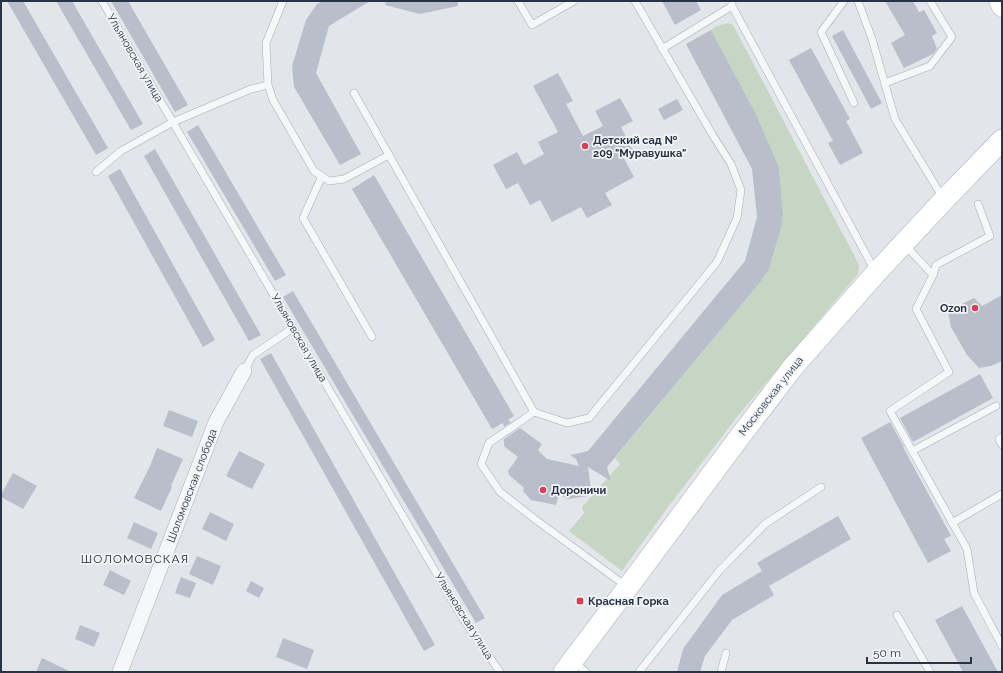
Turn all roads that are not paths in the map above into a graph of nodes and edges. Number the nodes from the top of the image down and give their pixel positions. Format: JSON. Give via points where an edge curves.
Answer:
{"nodes":[{"id":1,"x":102,"y":1,"type":"edge"},
{"id":2,"x":283,"y":1,"type":"edge"},
{"id":3,"x":518,"y":1,"type":"edge"},
{"id":4,"x":574,"y":1,"type":"edge"},
{"id":5,"x":634,"y":1,"type":"edge"},
{"id":6,"x":844,"y":1,"type":"edge"},
{"id":7,"x":858,"y":1,"type":"edge"},
{"id":8,"x":930,"y":1,"type":"edge"},
{"id":9,"x":1000,"y":1,"type":"edge"},
{"id":10,"x":732,"y":3,"type":"edge"},
{"id":11,"x":1002,"y":6,"type":"edge"},
{"id":12,"x":662,"y":49,"type":"junction"},
{"id":13,"x":885,"y":83,"type":"junction"},
{"id":14,"x":268,"y":85,"type":"junction"},
{"id":15,"x":354,"y":93,"type":"dead end"},
{"id":16,"x":854,"y":103,"type":"dead end"},
{"id":17,"x":173,"y":122,"type":"junction"},
{"id":18,"x":1002,"y":140,"type":"edge"},
{"id":19,"x":389,"y":155,"type":"junction"},
{"id":20,"x":96,"y":172,"type":"dead end"},
{"id":21,"x":322,"y":176,"type":"junction"},
{"id":22,"x":944,"y":200,"type":"junction"},
{"id":23,"x":978,"y":204,"type":"dead end"},
{"id":24,"x":904,"y":243,"type":"junction"},
{"id":25,"x":876,"y":272,"type":"junction"},
{"id":26,"x":933,"y":275,"type":"junction"},
{"id":27,"x":293,"y":328,"type":"junction"},
{"id":28,"x":372,"y":337,"type":"dead end"},
{"id":29,"x":244,"y":371,"type":"joint"},
{"id":30,"x":996,"y":406,"type":"dead end"},
{"id":31,"x":534,"y":412,"type":"junction"},
{"id":32,"x":1002,"y":437,"type":"edge"},
{"id":33,"x":1002,"y":445,"type":"edge"},
{"id":34,"x":912,"y":451,"type":"junction"},
{"id":35,"x":822,"y":487,"type":"dead end"},
{"id":36,"x":1002,"y":494,"type":"edge"},
{"id":37,"x":952,"y":523,"type":"junction"},
{"id":38,"x":628,"y":588,"type":"junction"},
{"id":39,"x":897,"y":615,"type":"dead end"},
{"id":40,"x":1002,"y":646,"type":"edge"},
{"id":41,"x":726,"y":653,"type":"dead end"},
{"id":42,"x":574,"y":668,"type":"edge"},
{"id":43,"x":120,"y":672,"type":"edge"},
{"id":44,"x":500,"y":672,"type":"edge"},
{"id":45,"x":639,"y":672,"type":"edge"},
{"id":46,"x":721,"y":672,"type":"edge"},
{"id":47,"x":930,"y":672,"type":"edge"}],
"edges":[{"from":1,"to":17,"type":"lane","name":"Ульяновская улица"},
{"from":2,"to":14,"type":"lane","via":[[266,43]]},
{"from":3,"to":4,"type":"lane","via":[[532,25]]},
{"from":5,"to":12,"type":"lane"},
{"from":6,"to":16,"type":"lane","via":[[821,32]]},
{"from":7,"to":13,"type":"lane"},
{"from":8,"to":13,"type":"lane","via":[[952,37],[930,66]]},
{"from":9,"to":11,"type":"main road"},
{"from":10,"to":12,"type":"lane"},
{"from":10,"to":25,"type":"lane"},
{"from":12,"to":31,"type":"lane","via":[[731,164],[741,190],[737,218],[717,262],[589,418],[567,423]]},
{"from":13,"to":22,"type":"lane","via":[[895,119]]},
{"from":14,"to":17,"type":"lane","via":[[251,89]]},
{"from":14,"to":21,"type":"lane","via":[[273,100],[314,171]]},
{"from":15,"to":19,"type":"lane"},
{"from":17,"to":20,"type":"lane","via":[[121,151]]},
{"from":17,"to":27,"type":"lane","name":"Ульяновская улица"},
{"from":18,"to":22,"type":"main road","name":"Московская улица"},
{"from":19,"to":21,"type":"lane","via":[[344,179],[329,181]]},
{"from":19,"to":31,"type":"lane"},
{"from":21,"to":28,"type":"lane","via":[[303,218]]},
{"from":22,"to":24,"type":"main road","name":"Московская улица"},
{"from":23,"to":26,"type":"lane","via":[[990,236],[936,264]]},
{"from":24,"to":25,"type":"main road","name":"Московская улица"},
{"from":24,"to":26,"type":"lane"},
{"from":25,"to":38,"type":"main road","name":"Московская улица","via":[[793,367]]},
{"from":26,"to":34,"type":"lane","via":[[916,309],[950,372],[890,411]]},
{"from":27,"to":29,"type":"lane","via":[[253,355]]},
{"from":27,"to":44,"type":"lane","name":"Ульяновская улица","via":[[463,619]]},
{"from":29,"to":43,"type":"street","name":"Шоломовская слобода","via":[[216,422]]},
{"from":30,"to":34,"type":"lane"},
{"from":31,"to":38,"type":"lane","via":[[488,443],[481,464],[500,492]]},
{"from":32,"to":33,"type":"lane","via":[[998,439]]},
{"from":34,"to":37,"type":"lane"},
{"from":35,"to":45,"type":"lane","via":[[765,524],[719,571]]},
{"from":36,"to":37,"type":"lane"},
{"from":37,"to":40,"type":"lane","via":[[967,549],[974,593]]},
{"from":38,"to":42,"type":"main road","name":"Московская улица"},
{"from":39,"to":47,"type":"lane"},
{"from":41,"to":46,"type":"lane"}]}
